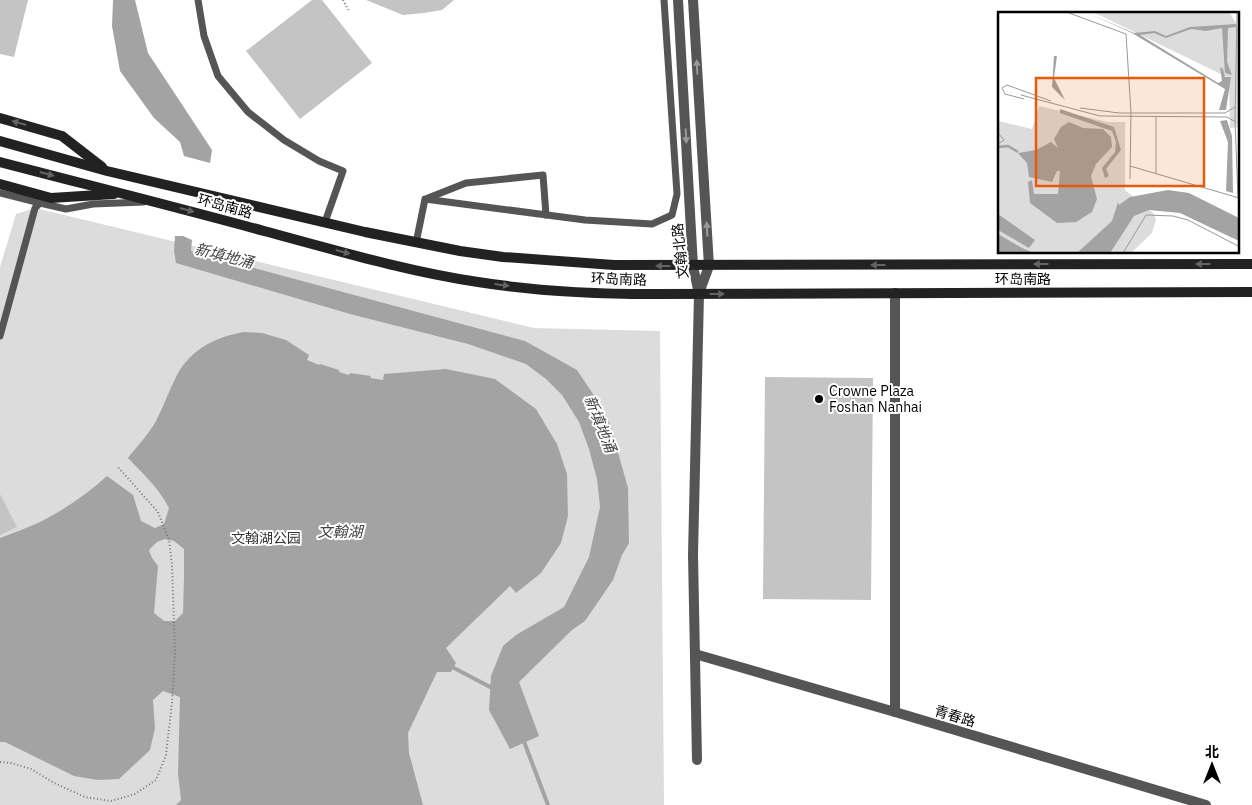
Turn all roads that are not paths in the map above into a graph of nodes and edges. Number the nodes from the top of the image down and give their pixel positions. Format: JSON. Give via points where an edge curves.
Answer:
{"nodes":[{"id":1,"x":198,"y":0,"type":"edge"},
{"id":2,"x":664,"y":0,"type":"edge"},
{"id":3,"x":678,"y":0,"type":"edge"},
{"id":4,"x":693,"y":0,"type":"edge"},
{"id":5,"x":0,"y":118,"type":"edge"},
{"id":6,"x":0,"y":141,"type":"edge"},
{"id":7,"x":0,"y":162,"type":"edge"},
{"id":8,"x":107,"y":171,"type":"junction"},
{"id":9,"x":0,"y":184,"type":"edge"},
{"id":10,"x":0,"y":193,"type":"edge"},
{"id":11,"x":122,"y":194,"type":"junction"},
{"id":12,"x":425,"y":199,"type":"junction"},
{"id":13,"x":155,"y":202,"type":"junction"},
{"id":14,"x":40,"y":203,"type":"junction"},
{"id":15,"x":546,"y":215,"type":"junction"},
{"id":16,"x":325,"y":222,"type":"junction"},
{"id":17,"x":416,"y":243,"type":"junction"},
{"id":18,"x":1252,"y":264,"type":"edge"},
{"id":19,"x":693,"y":266,"type":"junction"},
{"id":20,"x":709,"y":266,"type":"junction"},
{"id":21,"x":1252,"y":292,"type":"edge"},
{"id":22,"x":895,"y":293,"type":"junction"},
{"id":23,"x":699,"y":294,"type":"junction"},
{"id":24,"x":0,"y":336,"type":"edge"},
{"id":25,"x":695,"y":654,"type":"junction"},
{"id":26,"x":895,"y":712,"type":"junction"},
{"id":27,"x":697,"y":760,"type":"dead end"},
{"id":28,"x":1206,"y":805,"type":"edge"}],
"edges":[{"from":1,"to":16,"type":"lane","via":[[204,36],[218,76],[248,112],[284,140],[343,171]]},
{"from":2,"to":15,"type":"lane","via":[[677,194],[672,215],[652,224]]},
{"from":3,"to":19,"type":"street","name":"文翰北路","one_way":true},
{"from":20,"to":4,"type":"street","name":"文翰北路","one_way":true},
{"from":8,"to":5,"type":"main road","one_way":true,"via":[[62,136]]},
{"from":6,"to":8,"type":"main road","name":"环岛南路"},
{"from":7,"to":11,"type":"main road","name":"环岛南路","one_way":true},
{"from":8,"to":16,"type":"main road","name":"环岛南路"},
{"from":9,"to":11,"type":"main road","via":[[51,198]]},
{"from":10,"to":14,"type":"lane"},
{"from":11,"to":13,"type":"main road","name":"环岛南路"},
{"from":12,"to":15,"type":"lane"},
{"from":12,"to":15,"type":"lane","via":[[466,184],[543,175]]},
{"from":12,"to":17,"type":"lane"},
{"from":13,"to":14,"type":"lane","via":[[93,204],[66,210]]},
{"from":13,"to":23,"type":"main road","name":"环岛南路","one_way":true,"via":[[380,263],[478,282],[608,294]]},
{"from":14,"to":24,"type":"lane","via":[[35,208]]},
{"from":16,"to":17,"type":"main road","name":"环岛南路"},
{"from":19,"to":17,"type":"main road","name":"环岛南路","one_way":true,"via":[[614,266],[503,258]]},
{"from":18,"to":20,"type":"main road","name":"环岛南路","one_way":true},
{"from":19,"to":20,"type":"main road","name":"环岛南路"},
{"from":19,"to":23,"type":"street","name":"文翰北路"},
{"from":20,"to":23,"type":"street","name":"文翰北路"},
{"from":21,"to":22,"type":"main road","name":"环岛南路"},
{"from":23,"to":22,"type":"main road","name":"环岛南路","one_way":true},
{"from":22,"to":26,"type":"street"},
{"from":23,"to":25,"type":"street","via":[[693,555]]},
{"from":25,"to":26,"type":"street","name":"青春路"},
{"from":25,"to":27,"type":"street"},
{"from":26,"to":28,"type":"street","name":"青春路"}]}
